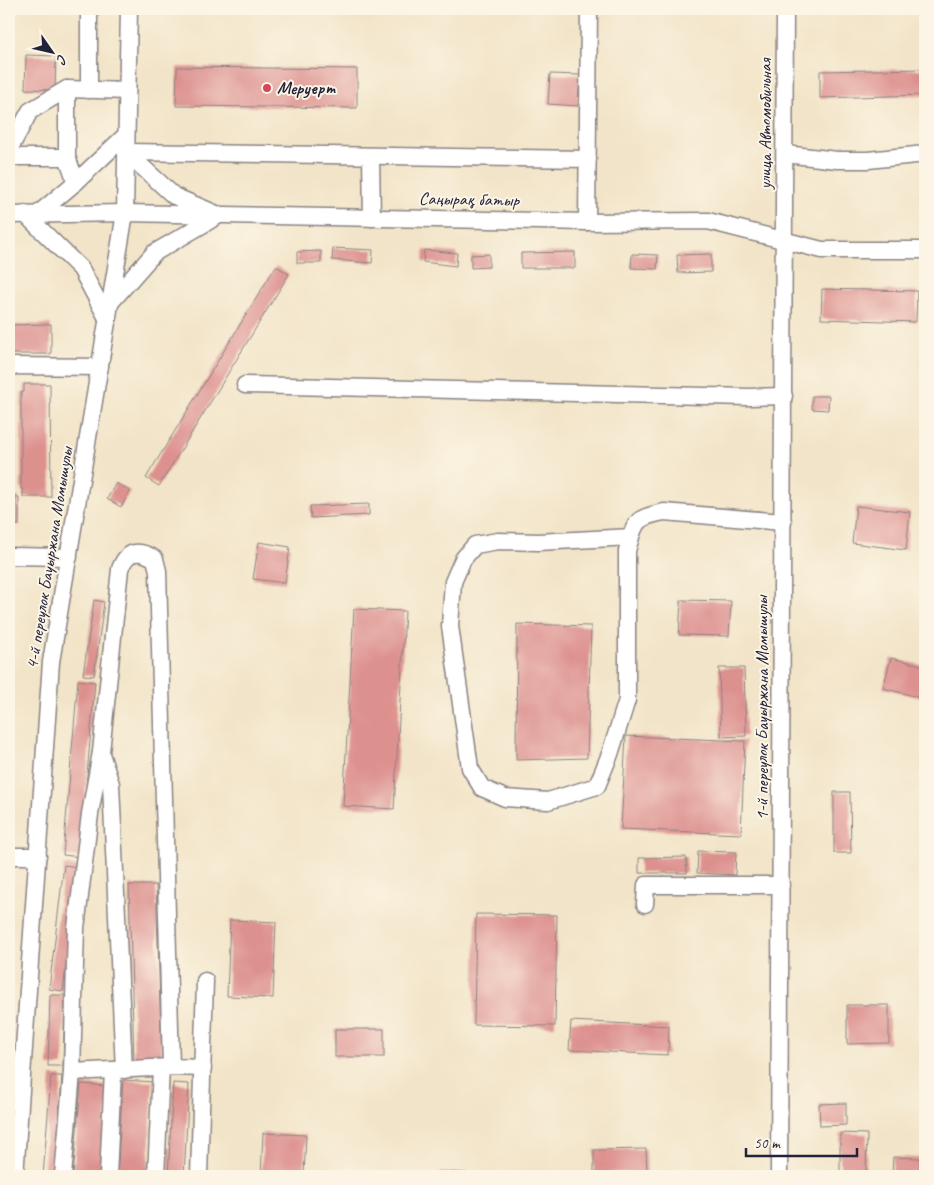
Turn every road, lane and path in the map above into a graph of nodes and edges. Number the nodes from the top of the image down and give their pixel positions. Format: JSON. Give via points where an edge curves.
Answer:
{"nodes":[{"id":1,"x":89,"y":9,"type":"edge"},
{"id":2,"x":129,"y":9,"type":"edge"},
{"id":3,"x":589,"y":9,"type":"edge"},
{"id":4,"x":784,"y":9,"type":"edge"},
{"id":5,"x":67,"y":89,"type":"junction"},
{"id":6,"x":90,"y":90,"type":"junction"},
{"id":7,"x":127,"y":91,"type":"junction"},
{"id":8,"x":126,"y":135,"type":"junction"},
{"id":9,"x":9,"y":150,"type":"edge"},
{"id":10,"x":126,"y":152,"type":"junction"},
{"id":11,"x":784,"y":154,"type":"junction"},
{"id":12,"x":925,"y":154,"type":"edge"},
{"id":13,"x":371,"y":156,"type":"junction"},
{"id":14,"x":9,"y":157,"type":"edge"},
{"id":15,"x":67,"y":157,"type":"junction"},
{"id":16,"x":588,"y":159,"type":"junction"},
{"id":17,"x":76,"y":182,"type":"junction"},
{"id":18,"x":125,"y":213,"type":"junction"},
{"id":19,"x":9,"y":214,"type":"edge"},
{"id":20,"x":32,"y":214,"type":"junction"},
{"id":21,"x":219,"y":215,"type":"junction"},
{"id":22,"x":372,"y":218,"type":"junction"},
{"id":23,"x":587,"y":222,"type":"junction"},
{"id":24,"x":784,"y":240,"type":"junction"},
{"id":25,"x":925,"y":250,"type":"edge"},
{"id":26,"x":111,"y":302,"type":"junction"},
{"id":27,"x":108,"y":320,"type":"junction"},
{"id":28,"x":9,"y":366,"type":"edge"},
{"id":29,"x":100,"y":367,"type":"junction"},
{"id":30,"x":245,"y":385,"type":"dead end"},
{"id":31,"x":784,"y":396,"type":"junction"},
{"id":32,"x":783,"y":522,"type":"junction"},
{"id":33,"x":631,"y":537,"type":"junction"},
{"id":34,"x":9,"y":556,"type":"edge"},
{"id":35,"x":68,"y":557,"type":"junction"},
{"id":36,"x":101,"y":752,"type":"junction"},
{"id":37,"x":9,"y":856,"type":"edge"},
{"id":38,"x":38,"y":856,"type":"junction"},
{"id":39,"x":781,"y":885,"type":"junction"},
{"id":40,"x":645,"y":904,"type":"dead end"},
{"id":41,"x":205,"y":981,"type":"dead end"},
{"id":42,"x":166,"y":1068,"type":"junction"},
{"id":43,"x":203,"y":1068,"type":"junction"},
{"id":44,"x":119,"y":1070,"type":"junction"},
{"id":45,"x":72,"y":1072,"type":"junction"},
{"id":46,"x":13,"y":1174,"type":"edge"},
{"id":47,"x":63,"y":1176,"type":"edge"},
{"id":48,"x":108,"y":1176,"type":"edge"},
{"id":49,"x":156,"y":1176,"type":"edge"},
{"id":50,"x":199,"y":1176,"type":"edge"},
{"id":51,"x":779,"y":1176,"type":"edge"}],
"edges":[{"from":1,"to":6,"type":"street"},
{"from":2,"to":7,"type":"street","name":"4-й переулок Бауыржана Момышулы"},
{"from":3,"to":16,"type":"street"},
{"from":4,"to":11,"type":"street","name":"улица Автомобильная"},
{"from":5,"to":6,"type":"street"},
{"from":5,"to":9,"type":"street","via":[[30,111]]},
{"from":5,"to":15,"type":"street"},
{"from":6,"to":7,"type":"street"},
{"from":7,"to":8,"type":"street","name":"4-й переулок Бауыржана Момышулы"},
{"from":8,"to":10,"type":"street","name":"4-й переулок Бауыржана Момышулы"},
{"from":8,"to":17,"type":"street"},
{"from":10,"to":13,"type":"street"},
{"from":10,"to":18,"type":"street","name":"4-й переулок Бауыржана Момышулы"},
{"from":10,"to":21,"type":"street","via":[[174,196]]},
{"from":11,"to":12,"type":"street","via":[[868,160]]},
{"from":11,"to":24,"type":"street","name":"улица Автомобильная"},
{"from":13,"to":16,"type":"street"},
{"from":13,"to":22,"type":"street"},
{"from":14,"to":15,"type":"street"},
{"from":15,"to":17,"type":"street"},
{"from":16,"to":23,"type":"street"},
{"from":17,"to":20,"type":"street"},
{"from":18,"to":20,"type":"street","name":"Саңырақ батыр"},
{"from":18,"to":21,"type":"street","name":"Саңырақ батыр"},
{"from":18,"to":26,"type":"street","name":"4-й переулок Бауыржана Момышулы"},
{"from":19,"to":20,"type":"street","name":"Саңырақ батыр"},
{"from":20,"to":27,"type":"street","via":[[81,269]]},
{"from":21,"to":22,"type":"street","name":"Саңырақ батыр"},
{"from":21,"to":26,"type":"street","via":[[154,253]]},
{"from":22,"to":23,"type":"street","name":"Саңырақ батыр"},
{"from":23,"to":24,"type":"street","name":"Саңырақ батыр","via":[[708,221]]},
{"from":24,"to":25,"type":"street","name":"Саңырақ батыр","via":[[822,250]]},
{"from":24,"to":31,"type":"street","name":"1-й переулок Бауыржана Момышулы"},
{"from":26,"to":27,"type":"street","name":"4-й переулок Бауыржана Момышулы"},
{"from":27,"to":29,"type":"street","name":"4-й переулок Бауыржана Момышулы"},
{"from":28,"to":29,"type":"street"},
{"from":29,"to":35,"type":"street","name":"4-й переулок Бауыржана Момышулы"},
{"from":30,"to":31,"type":"street"},
{"from":31,"to":32,"type":"street","name":"1-й переулок Бауыржана Момышулы"},
{"from":32,"to":33,"type":"street","via":[[664,512],[646,515],[634,524]]},
{"from":32,"to":39,"type":"street","name":"1-й переулок Бауыржана Момышулы"},
{"from":33,"to":33,"type":"street","via":[[498,541],[475,545],[463,559],[453,582],[450,626],[470,768],[482,788],[504,798],[548,801],[597,786],[627,700],[627,551]]},
{"from":34,"to":35,"type":"street"},
{"from":35,"to":38,"type":"street","name":"4-й переулок Бауыржана Момышулы","via":[[51,662]]},
{"from":36,"to":42,"type":"street","via":[[120,569],[124,558],[133,553],[146,553],[155,559],[158,571]]},
{"from":36,"to":44,"type":"street","via":[[111,784]]},
{"from":36,"to":45,"type":"street","via":[[76,928]]},
{"from":37,"to":38,"type":"street"},
{"from":38,"to":46,"type":"street","name":"4-й переулок Бауыржана Момышулы"},
{"from":39,"to":40,"type":"street","via":[[646,885]]},
{"from":39,"to":51,"type":"street","name":"1-й переулок Бауыржана Момышулы"},
{"from":41,"to":43,"type":"street"},
{"from":42,"to":43,"type":"street"},
{"from":42,"to":44,"type":"street"},
{"from":42,"to":49,"type":"street"},
{"from":43,"to":50,"type":"street"},
{"from":44,"to":45,"type":"street"},
{"from":44,"to":48,"type":"street"},
{"from":45,"to":47,"type":"street"}]}
